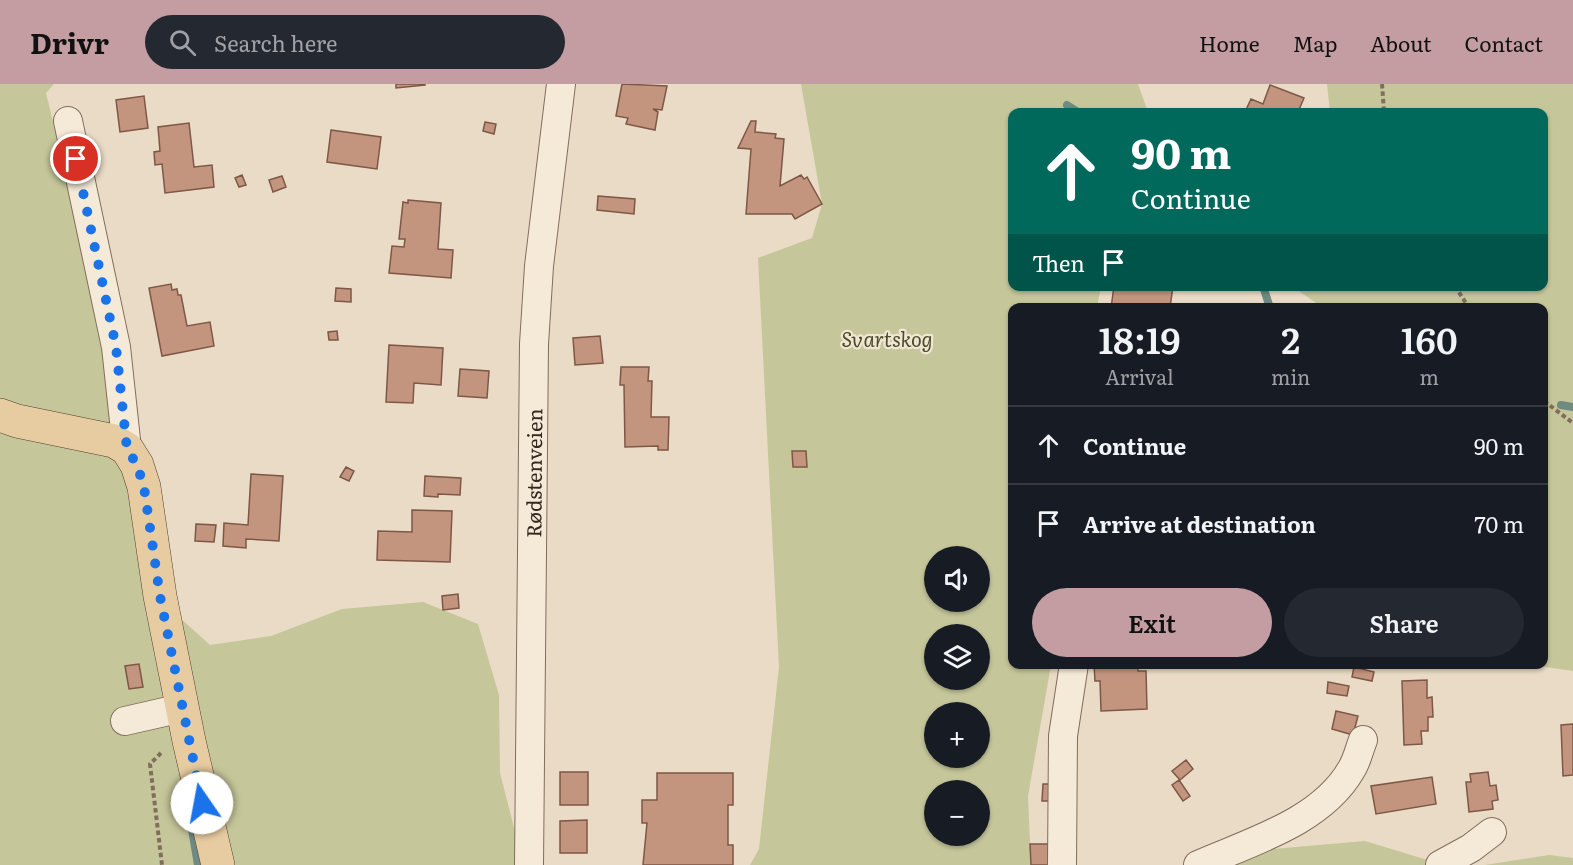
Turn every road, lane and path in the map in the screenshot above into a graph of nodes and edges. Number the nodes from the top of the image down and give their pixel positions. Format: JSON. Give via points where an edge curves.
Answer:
{"nodes":[{"id":1,"x":561,"y":84,"type":"edge"},
{"id":2,"x":1382,"y":84,"type":"edge"},
{"id":3,"x":1384,"y":108,"type":"edge"},
{"id":4,"x":68,"y":121,"type":"dead end"},
{"id":5,"x":1548,"y":404,"type":"edge"},
{"id":6,"x":0,"y":415,"type":"edge"},
{"id":7,"x":1573,"y":423,"type":"edge"},
{"id":8,"x":127,"y":449,"type":"junction"},
{"id":9,"x":1073,"y":669,"type":"edge"},
{"id":10,"x":182,"y":708,"type":"junction"},
{"id":11,"x":125,"y":720,"type":"dead end"},
{"id":12,"x":1363,"y":740,"type":"dead end"},
{"id":13,"x":189,"y":741,"type":"junction"},
{"id":14,"x":1492,"y":832,"type":"dead end"},
{"id":15,"x":162,"y":865,"type":"edge"},
{"id":16,"x":218,"y":865,"type":"edge"},
{"id":17,"x":529,"y":865,"type":"edge"},
{"id":18,"x":1062,"y":865,"type":"edge"},
{"id":19,"x":1198,"y":865,"type":"edge"},
{"id":20,"x":1440,"y":865,"type":"edge"}],
"edges":[{"from":1,"to":17,"type":"street","name":"Rødstenveien","via":[[539,266],[534,344]]},
{"from":2,"to":3,"type":"path"},
{"from":4,"to":8,"type":"street","via":[[116,347]]},
{"from":5,"to":7,"type":"path"},
{"from":6,"to":8,"type":"main road","via":[[92,434]]},
{"from":8,"to":10,"type":"main road","via":[[144,487]]},
{"from":9,"to":18,"type":"street","via":[[1063,736]]},
{"from":10,"to":11,"type":"street"},
{"from":10,"to":13,"type":"main road"},
{"from":12,"to":19,"type":"street","via":[[1352,769],[1320,805],[1281,829]]},
{"from":13,"to":15,"type":"path","via":[[168,746],[150,764]]},
{"from":13,"to":16,"type":"main road"},
{"from":14,"to":20,"type":"street"}]}
